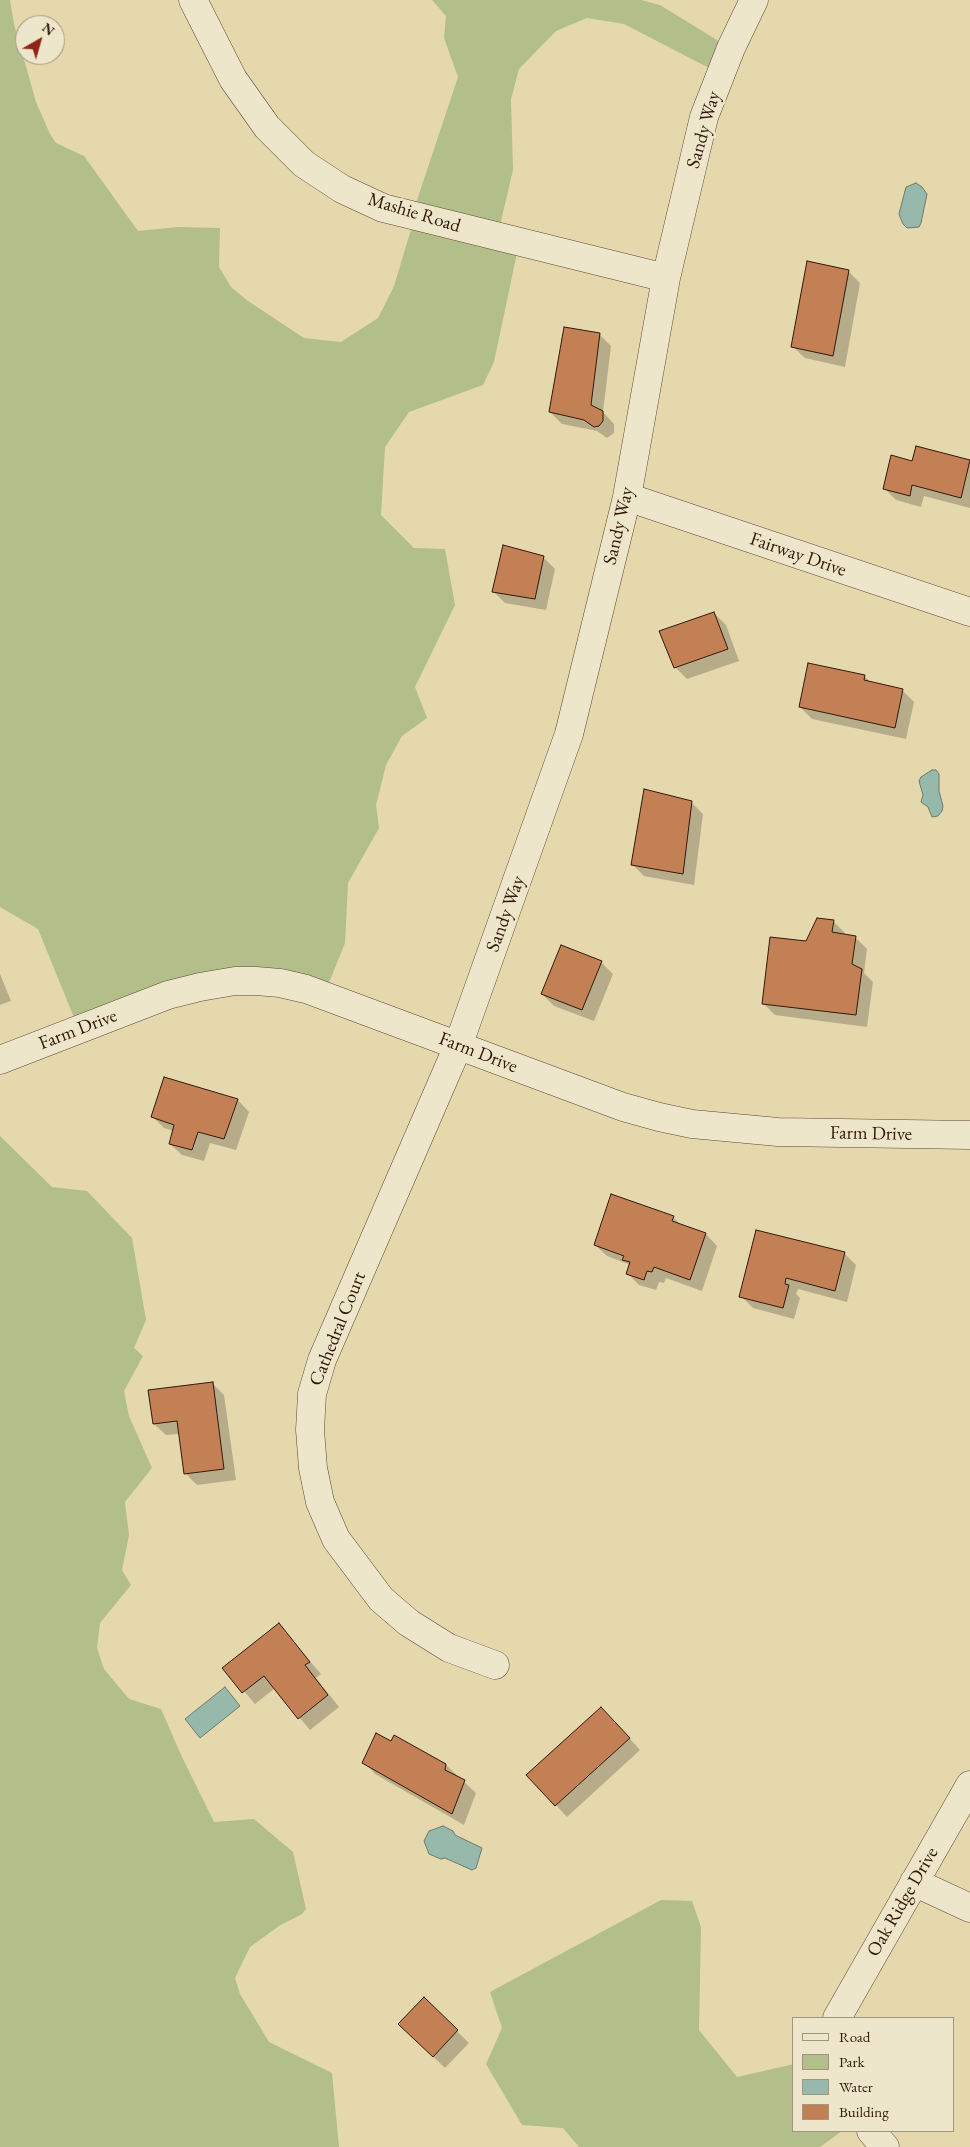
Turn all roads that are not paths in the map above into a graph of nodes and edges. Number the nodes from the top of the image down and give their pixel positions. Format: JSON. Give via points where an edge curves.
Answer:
{"nodes":[{"id":1,"x":193,"y":0,"type":"edge"},
{"id":2,"x":754,"y":0,"type":"edge"},
{"id":3,"x":666,"y":278,"type":"junction"},
{"id":4,"x":627,"y":497,"type":"junction"},
{"id":5,"x":970,"y":612,"type":"edge"},
{"id":6,"x":458,"y":1046,"type":"junction"},
{"id":7,"x":0,"y":1060,"type":"edge"},
{"id":8,"x":970,"y":1135,"type":"edge"},
{"id":9,"x":494,"y":1665,"type":"dead end"},
{"id":10,"x":970,"y":1785,"type":"edge"},
{"id":11,"x":914,"y":1882,"type":"junction"},
{"id":12,"x":970,"y":1908,"type":"edge"},
{"id":13,"x":838,"y":2017,"type":"edge"},
{"id":14,"x":872,"y":2132,"type":"edge"},
{"id":15,"x":885,"y":2147,"type":"edge"}],
"edges":[{"from":1,"to":3,"type":"street","name":"Mashie Road","via":[[233,79],[267,127],[304,164],[342,189],[383,208]]},
{"from":2,"to":3,"type":"street","name":"Sandy Way","via":[[704,117]]},
{"from":3,"to":4,"type":"street","name":"Sandy Way"},
{"from":4,"to":5,"type":"street","name":"Fairway Drive"},
{"from":4,"to":6,"type":"street","name":"Sandy Way","via":[[569,734]]},
{"from":6,"to":7,"type":"street","name":"Farm Drive","via":[[306,989],[280,983],[235,981],[168,995]]},
{"from":6,"to":8,"type":"street","name":"Farm Drive","via":[[622,1107],[692,1124],[778,1132]]},
{"from":6,"to":9,"type":"street","name":"Cathedral Court","via":[[322,1360],[312,1394],[310,1430],[320,1502],[336,1540],[357,1570],[381,1599],[409,1623],[449,1648]]},
{"from":10,"to":11,"type":"street","name":"Oak Ridge Drive"},
{"from":11,"to":12,"type":"street"},
{"from":11,"to":13,"type":"street","name":"Oak Ridge Drive"},
{"from":14,"to":15,"type":"street"}]}
